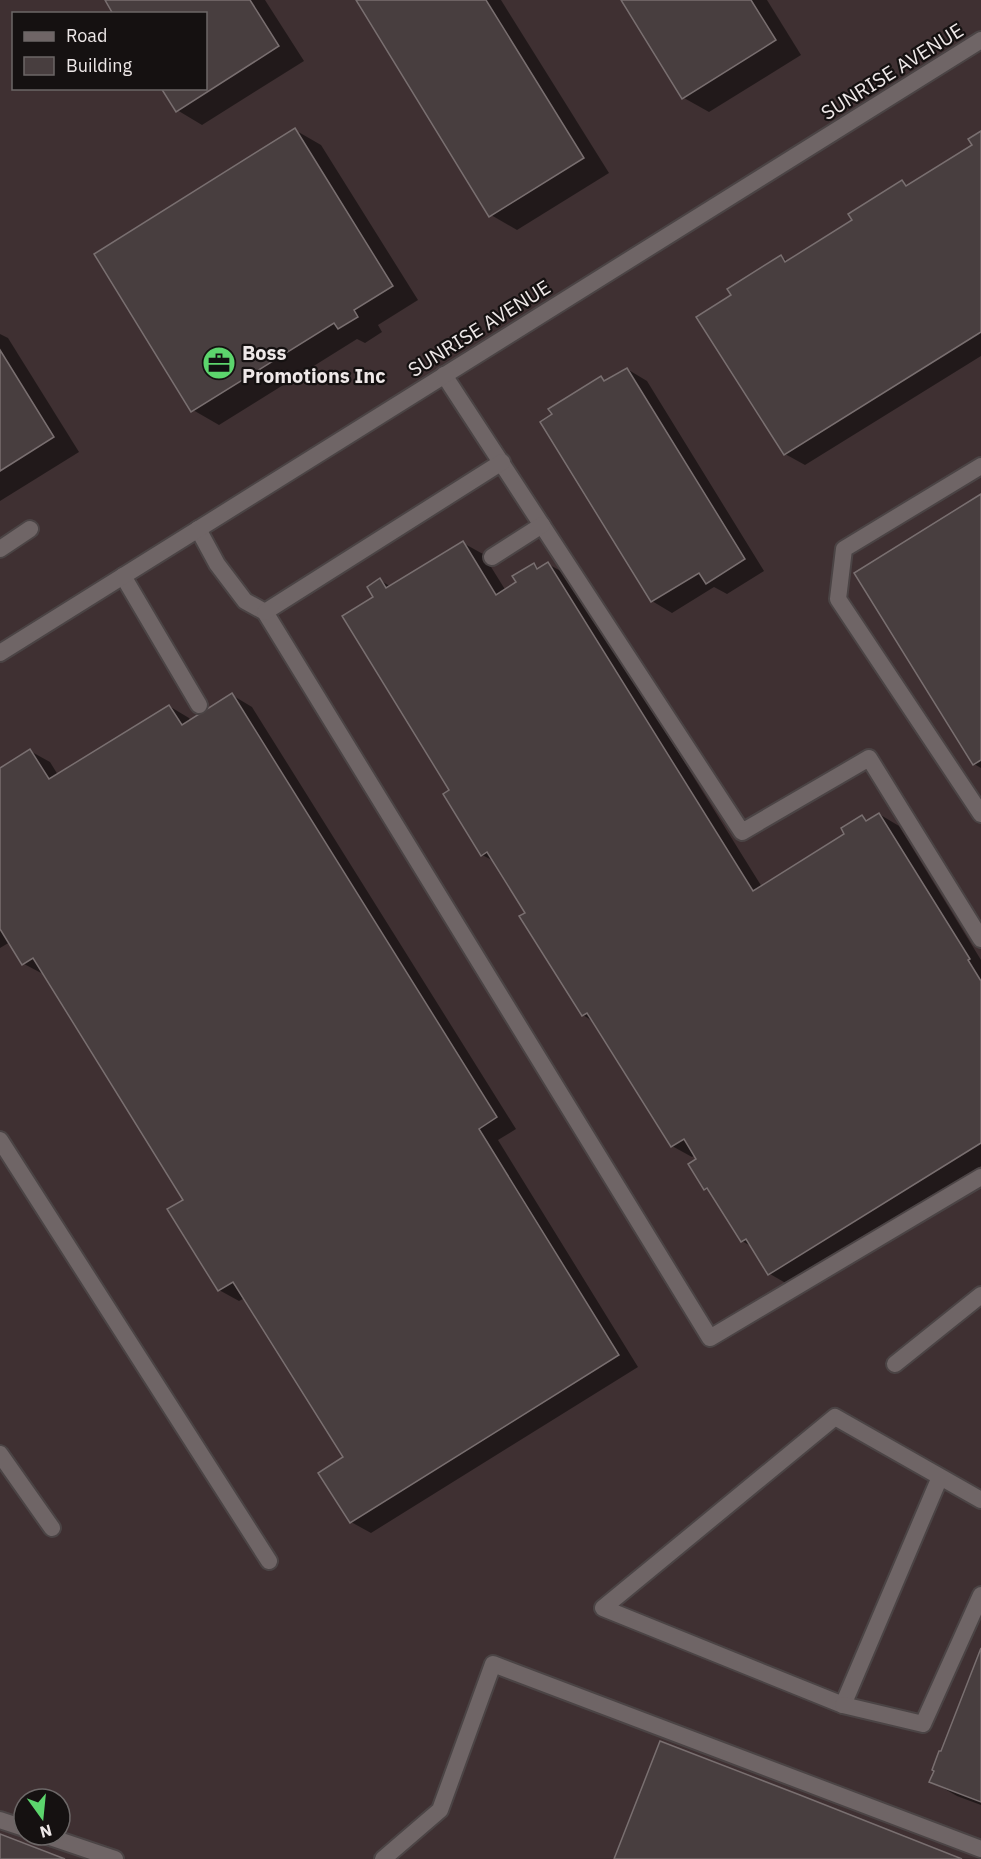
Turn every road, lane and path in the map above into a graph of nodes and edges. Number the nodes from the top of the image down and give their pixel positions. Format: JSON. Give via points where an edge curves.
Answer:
{"nodes":[{"id":1,"x":981,"y":40,"type":"edge"},
{"id":2,"x":444,"y":375,"type":"junction"},
{"id":3,"x":502,"y":462,"type":"junction"},
{"id":4,"x":981,"y":466,"type":"edge"},
{"id":5,"x":542,"y":525,"type":"junction"},
{"id":6,"x":30,"y":529,"type":"dead end"},
{"id":7,"x":198,"y":529,"type":"junction"},
{"id":8,"x":0,"y":549,"type":"edge"},
{"id":9,"x":492,"y":557,"type":"dead end"},
{"id":10,"x":123,"y":576,"type":"junction"},
{"id":11,"x":265,"y":612,"type":"junction"},
{"id":12,"x":0,"y":652,"type":"edge"},
{"id":13,"x":199,"y":705,"type":"dead end"},
{"id":14,"x":981,"y":814,"type":"edge"},
{"id":15,"x":981,"y":939,"type":"edge"},
{"id":16,"x":0,"y":1140,"type":"edge"},
{"id":17,"x":981,"y":1177,"type":"edge"},
{"id":18,"x":981,"y":1295,"type":"edge"},
{"id":19,"x":895,"y":1364,"type":"dead end"},
{"id":20,"x":0,"y":1454,"type":"edge"},
{"id":21,"x":939,"y":1477,"type":"junction"},
{"id":22,"x":981,"y":1500,"type":"edge"},
{"id":23,"x":52,"y":1528,"type":"dead end"},
{"id":24,"x":269,"y":1561,"type":"dead end"},
{"id":25,"x":981,"y":1595,"type":"edge"},
{"id":26,"x":843,"y":1705,"type":"junction"},
{"id":27,"x":72,"y":1844,"type":"edge"},
{"id":28,"x":981,"y":1849,"type":"edge"},
{"id":29,"x":115,"y":1859,"type":"edge"},
{"id":30,"x":383,"y":1859,"type":"edge"}],
"edges":[{"from":1,"to":2,"type":"street","name":"SUNRISE AVENUE"},
{"from":2,"to":3,"type":"street"},
{"from":2,"to":7,"type":"street","name":"SUNRISE AVENUE"},
{"from":3,"to":5,"type":"street"},
{"from":3,"to":11,"type":"street"},
{"from":4,"to":14,"type":"street","via":[[844,549],[838,599]]},
{"from":5,"to":9,"type":"street"},
{"from":5,"to":15,"type":"street","via":[[742,832],[869,759]]},
{"from":6,"to":8,"type":"street"},
{"from":7,"to":10,"type":"street","name":"SUNRISE AVENUE"},
{"from":7,"to":11,"type":"street","via":[[244,601]]},
{"from":10,"to":12,"type":"street","name":"SUNRISE AVENUE"},
{"from":10,"to":13,"type":"street"},
{"from":11,"to":17,"type":"street","via":[[710,1338]]},
{"from":16,"to":24,"type":"street"},
{"from":18,"to":19,"type":"street"},
{"from":20,"to":23,"type":"street"},
{"from":21,"to":22,"type":"street"},
{"from":21,"to":26,"type":"street"},
{"from":21,"to":26,"type":"street","via":[[835,1418],[603,1608]]},
{"from":25,"to":26,"type":"street","via":[[923,1724]]},
{"from":27,"to":29,"type":"street"},
{"from":28,"to":30,"type":"street","via":[[493,1664],[440,1810]]}]}
